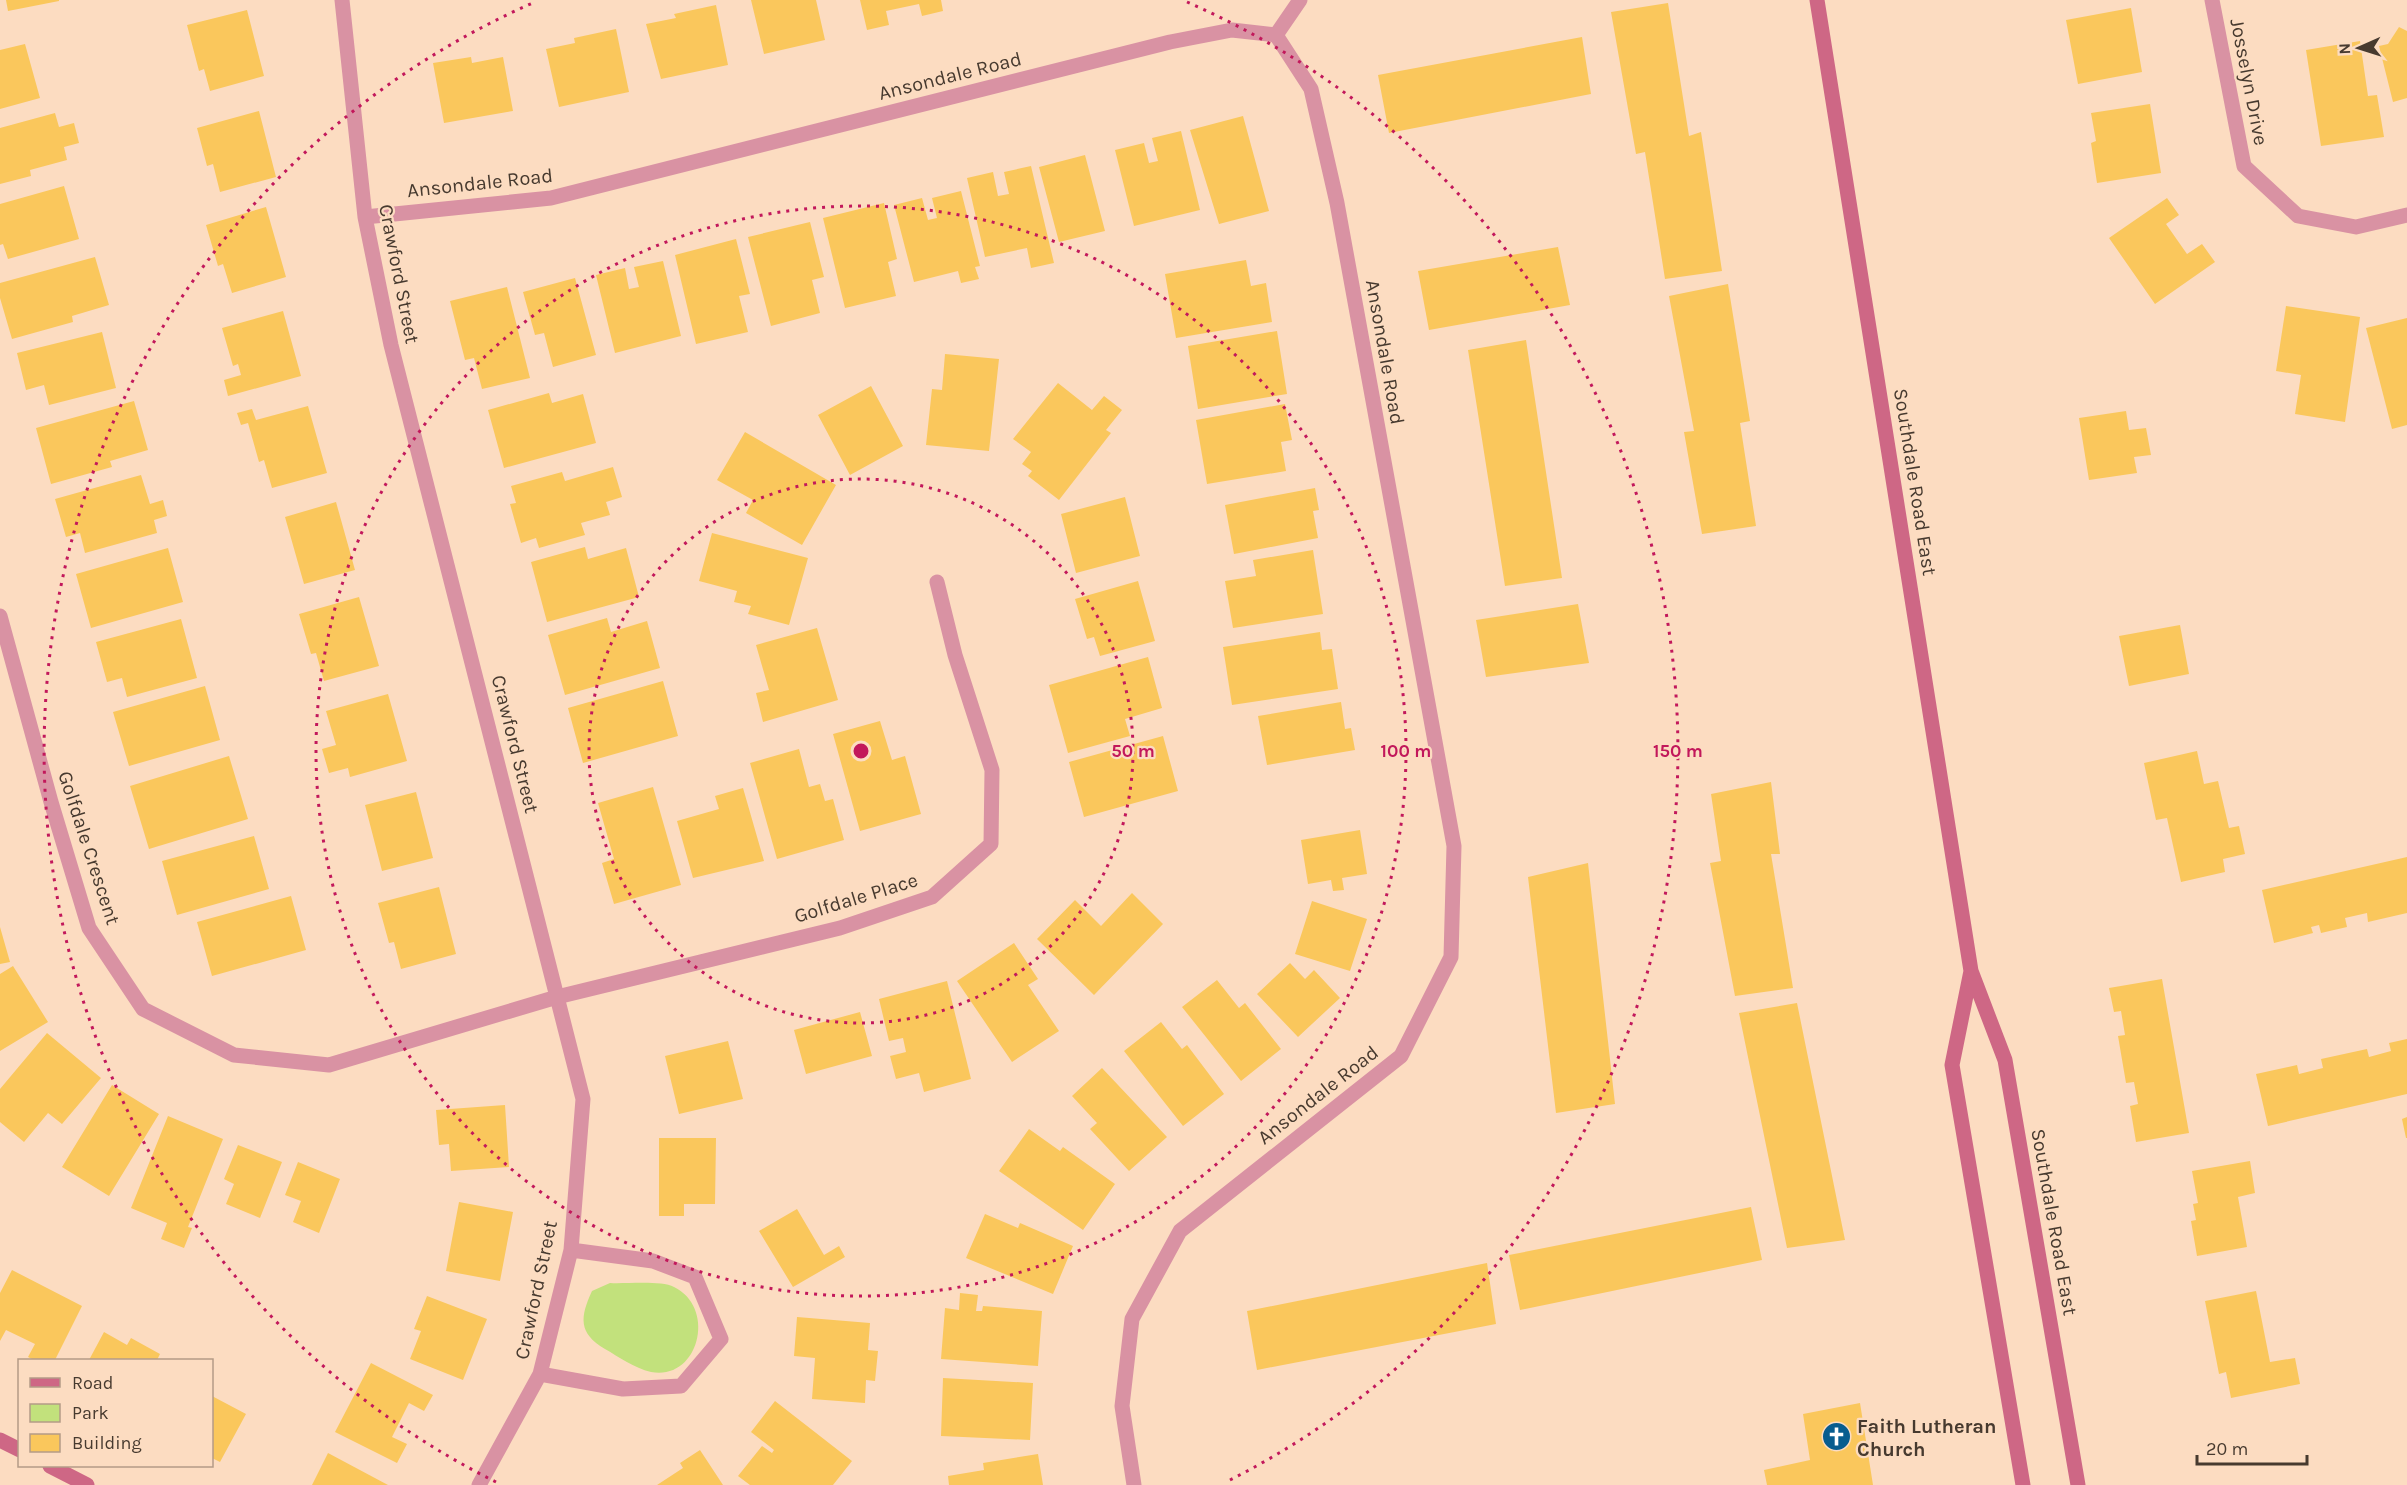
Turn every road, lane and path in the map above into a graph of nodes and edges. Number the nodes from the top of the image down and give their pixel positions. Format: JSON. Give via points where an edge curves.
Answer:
{"nodes":[{"id":1,"x":342,"y":0,"type":"edge"},
{"id":2,"x":1299,"y":0,"type":"edge"},
{"id":3,"x":1817,"y":0,"type":"edge"},
{"id":4,"x":2212,"y":0,"type":"edge"},
{"id":5,"x":1276,"y":35,"type":"junction"},
{"id":6,"x":2407,"y":215,"type":"edge"},
{"id":7,"x":365,"y":217,"type":"junction"},
{"id":8,"x":937,"y":582,"type":"dead end"},
{"id":9,"x":0,"y":616,"type":"edge"},
{"id":10,"x":1971,"y":970,"type":"junction"},
{"id":11,"x":557,"y":996,"type":"junction"},
{"id":12,"x":570,"y":1250,"type":"junction"},
{"id":13,"x":540,"y":1374,"type":"junction"},
{"id":14,"x":0,"y":1440,"type":"edge"},
{"id":15,"x":18,"y":1449,"type":"edge"},
{"id":16,"x":52,"y":1467,"type":"edge"},
{"id":17,"x":87,"y":1485,"type":"edge"},
{"id":18,"x":479,"y":1485,"type":"edge"},
{"id":19,"x":1134,"y":1485,"type":"edge"},
{"id":20,"x":2023,"y":1485,"type":"edge"},
{"id":21,"x":2078,"y":1485,"type":"edge"}],
"edges":[{"from":1,"to":7,"type":"street","name":"Crawford Street"},
{"from":2,"to":5,"type":"street"},
{"from":3,"to":10,"type":"main road","name":"Southdale Road East"},
{"from":4,"to":6,"type":"street","name":"Josselyn Drive","via":[[2244,166],[2298,216],[2356,228]]},
{"from":5,"to":7,"type":"street","name":"Ansondale Road","via":[[1232,30],[1170,42],[550,198]]},
{"from":5,"to":19,"type":"street","name":"Ansondale Road","via":[[1311,89],[1337,203],[1454,846],[1451,957],[1401,1056],[1180,1231],[1132,1319],[1122,1406]]},
{"from":7,"to":11,"type":"street","name":"Crawford Street","via":[[391,345]]},
{"from":8,"to":11,"type":"street","name":"Golfdale Place","via":[[955,655],[992,770],[991,844],[932,897],[840,928]]},
{"from":9,"to":11,"type":"street","name":"Golfdale Crescent","via":[[89,928],[143,1009],[234,1055],[329,1065]]},
{"from":10,"to":20,"type":"main road","name":"Southdale Road East","via":[[1952,1065]]},
{"from":10,"to":21,"type":"main road","name":"Southdale Road East","via":[[2005,1060]]},
{"from":11,"to":12,"type":"street","name":"Crawford Street","via":[[583,1099]]},
{"from":12,"to":13,"type":"street","name":"Crawford Street"},
{"from":12,"to":13,"type":"street","via":[[653,1260],[695,1276],[721,1339],[681,1386],[623,1389]]},
{"from":13,"to":18,"type":"street","name":"Crawford Street"},
{"from":14,"to":15,"type":"main road"},
{"from":16,"to":17,"type":"main road"}]}
